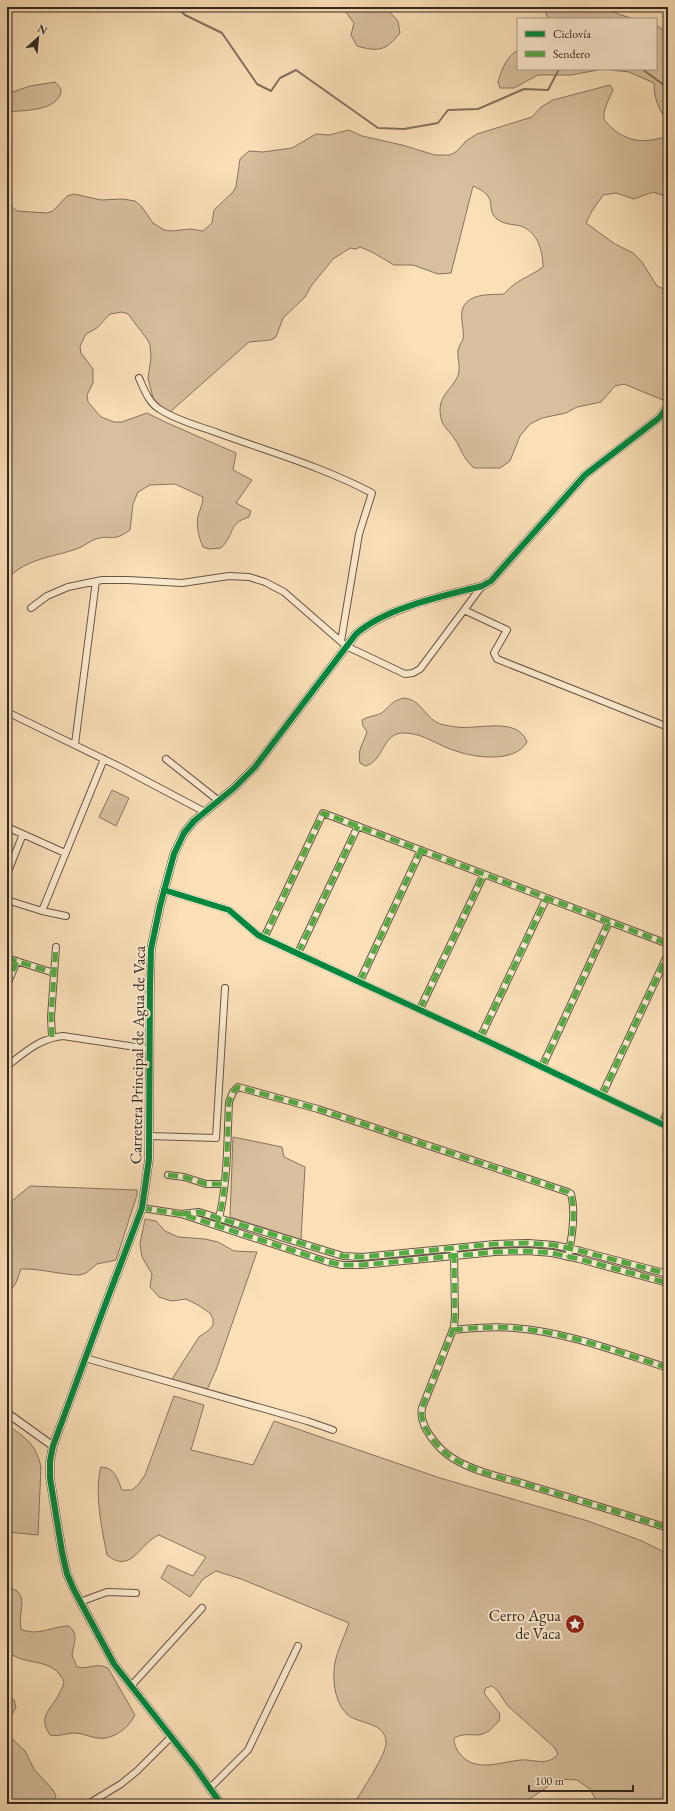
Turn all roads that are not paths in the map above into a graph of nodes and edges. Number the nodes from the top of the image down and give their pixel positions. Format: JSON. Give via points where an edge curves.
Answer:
{"nodes":[{"id":1,"x":139,"y":378,"type":"dead end"},
{"id":2,"x":668,"y":406,"type":"edge"},
{"id":3,"x":96,"y":581,"type":"junction"},
{"id":4,"x":482,"y":586,"type":"junction"},
{"id":5,"x":31,"y":608,"type":"dead end"},
{"id":6,"x":464,"y":610,"type":"junction"},
{"id":7,"x":344,"y":643,"type":"junction"},
{"id":8,"x":7,"y":712,"type":"edge"},
{"id":9,"x":668,"y":727,"type":"edge"},
{"id":10,"x":75,"y":744,"type":"junction"},
{"id":11,"x":104,"y":759,"type":"junction"},
{"id":12,"x":166,"y":759,"type":"dead end"},
{"id":13,"x":219,"y":801,"type":"junction"},
{"id":14,"x":206,"y":812,"type":"junction"},
{"id":15,"x":358,"y":826,"type":"junction"},
{"id":16,"x":7,"y":827,"type":"edge"},
{"id":17,"x":23,"y":834,"type":"junction"},
{"id":18,"x":421,"y":850,"type":"junction"},
{"id":19,"x":65,"y":853,"type":"junction"},
{"id":20,"x":7,"y":874,"type":"edge"},
{"id":21,"x":484,"y":874,"type":"junction"},
{"id":22,"x":164,"y":890,"type":"junction"},
{"id":23,"x":546,"y":898,"type":"junction"},
{"id":24,"x":7,"y":900,"type":"edge"},
{"id":25,"x":42,"y":911,"type":"junction"},
{"id":26,"x":66,"y":916,"type":"dead end"},
{"id":27,"x":609,"y":922,"type":"junction"},
{"id":28,"x":264,"y":938,"type":"junction"},
{"id":29,"x":668,"y":944,"type":"edge"},
{"id":30,"x":56,"y":947,"type":"dead end"},
{"id":31,"x":298,"y":953,"type":"junction"},
{"id":32,"x":668,"y":954,"type":"edge"},
{"id":33,"x":7,"y":958,"type":"edge"},
{"id":34,"x":17,"y":961,"type":"junction"},
{"id":35,"x":54,"y":973,"type":"junction"},
{"id":36,"x":360,"y":981,"type":"junction"},
{"id":37,"x":7,"y":985,"type":"edge"},
{"id":38,"x":225,"y":988,"type":"dead end"},
{"id":39,"x":420,"y":1009,"type":"junction"},
{"id":40,"x":52,"y":1037,"type":"junction"},
{"id":41,"x":480,"y":1038,"type":"junction"},
{"id":42,"x":149,"y":1049,"type":"junction"},
{"id":43,"x":7,"y":1066,"type":"edge"},
{"id":44,"x":542,"y":1067,"type":"junction"},
{"id":45,"x":602,"y":1095,"type":"junction"},
{"id":46,"x":668,"y":1110,"type":"edge"},
{"id":47,"x":662,"y":1124,"type":"junction"},
{"id":48,"x":668,"y":1127,"type":"edge"},
{"id":49,"x":149,"y":1136,"type":"junction"},
{"id":50,"x":168,"y":1175,"type":"dead end"},
{"id":51,"x":224,"y":1184,"type":"junction"},
{"id":52,"x":142,"y":1208,"type":"junction"},
{"id":53,"x":181,"y":1214,"type":"junction"},
{"id":54,"x":219,"y":1218,"type":"junction"},
{"id":55,"x":217,"y":1226,"type":"junction"},
{"id":56,"x":453,"y":1248,"type":"junction"},
{"id":57,"x":570,"y":1249,"type":"junction"},
{"id":58,"x":454,"y":1256,"type":"junction"},
{"id":59,"x":568,"y":1257,"type":"junction"},
{"id":60,"x":668,"y":1274,"type":"edge"},
{"id":61,"x":668,"y":1283,"type":"edge"},
{"id":62,"x":453,"y":1330,"type":"junction"},
{"id":63,"x":85,"y":1358,"type":"junction"},
{"id":64,"x":668,"y":1368,"type":"edge"},
{"id":65,"x":7,"y":1413,"type":"edge"},
{"id":66,"x":333,"y":1430,"type":"dead end"},
{"id":67,"x":53,"y":1446,"type":"junction"},
{"id":68,"x":668,"y":1528,"type":"edge"},
{"id":69,"x":136,"y":1592,"type":"dead end"},
{"id":70,"x":80,"y":1602,"type":"junction"},
{"id":71,"x":202,"y":1608,"type":"dead end"},
{"id":72,"x":298,"y":1646,"type":"dead end"},
{"id":73,"x":131,"y":1686,"type":"junction"},
{"id":74,"x":171,"y":1737,"type":"junction"},
{"id":75,"x":210,"y":1788,"type":"junction"},
{"id":76,"x":88,"y":1804,"type":"edge"},
{"id":77,"x":221,"y":1804,"type":"edge"}],
"edges":[{"from":1,"to":7,"type":"street","via":[[146,393],[160,410],[318,467],[372,493],[359,534]]},
{"from":2,"to":4,"type":"street","name":"Carretera Principal de Agua de Vaca","via":[[659,418],[585,475],[503,569]]},
{"from":3,"to":5,"type":"street","via":[[68,587],[47,596]]},
{"from":3,"to":7,"type":"street","via":[[182,583],[229,576],[249,577],[266,582],[284,592]]},
{"from":3,"to":10,"type":"street"},
{"from":4,"to":6,"type":"street"},
{"from":4,"to":7,"type":"street","name":"Carretera Principal de Agua de Vaca","via":[[379,618]]},
{"from":6,"to":7,"type":"street","via":[[420,669],[413,673],[398,672]]},
{"from":6,"to":9,"type":"street","via":[[507,630],[494,653],[497,659]]},
{"from":7,"to":13,"type":"street","name":"Carretera Principal de Agua de Vaca","via":[[255,767]]},
{"from":8,"to":10,"type":"street"},
{"from":10,"to":11,"type":"street"},
{"from":11,"to":14,"type":"street"},
{"from":11,"to":19,"type":"street"},
{"from":12,"to":13,"type":"street"},
{"from":13,"to":14,"type":"street","name":"Carretera Principal de Agua de Vaca"},
{"from":14,"to":22,"type":"street","name":"Carretera Principal de Agua de Vaca","via":[[194,821],[179,841]]},
{"from":15,"to":18,"type":"street"},
{"from":15,"to":28,"type":"street","via":[[323,813]]},
{"from":15,"to":31,"type":"street"},
{"from":16,"to":17,"type":"street"},
{"from":17,"to":19,"type":"street"},
{"from":17,"to":20,"type":"street"},
{"from":18,"to":21,"type":"street"},
{"from":18,"to":36,"type":"street"},
{"from":19,"to":25,"type":"street"},
{"from":21,"to":23,"type":"street"},
{"from":21,"to":39,"type":"street"},
{"from":22,"to":28,"type":"street","via":[[229,910]]},
{"from":22,"to":42,"type":"street","name":"Carretera Principal de Agua de Vaca","via":[[151,949]]},
{"from":23,"to":27,"type":"street"},
{"from":23,"to":41,"type":"street"},
{"from":24,"to":25,"type":"street"},
{"from":25,"to":26,"type":"street"},
{"from":27,"to":29,"type":"street"},
{"from":27,"to":44,"type":"street"},
{"from":28,"to":31,"type":"street"},
{"from":30,"to":35,"type":"street"},
{"from":31,"to":36,"type":"street"},
{"from":32,"to":45,"type":"street"},
{"from":33,"to":34,"type":"street"},
{"from":34,"to":35,"type":"street"},
{"from":34,"to":37,"type":"street"},
{"from":35,"to":40,"type":"street"},
{"from":36,"to":39,"type":"street"},
{"from":38,"to":49,"type":"street","via":[[216,1138]]},
{"from":39,"to":41,"type":"street"},
{"from":40,"to":42,"type":"street","via":[[63,1036]]},
{"from":40,"to":43,"type":"street","via":[[30,1048]]},
{"from":41,"to":44,"type":"street"},
{"from":42,"to":49,"type":"street","name":"Carretera Principal de Agua de Vaca"},
{"from":44,"to":45,"type":"street"},
{"from":45,"to":47,"type":"street"},
{"from":46,"to":47,"type":"street"},
{"from":47,"to":48,"type":"street"},
{"from":49,"to":52,"type":"street","name":"Carretera Principal de Agua de Vaca","via":[[147,1182]]},
{"from":50,"to":51,"type":"street","via":[[206,1184]]},
{"from":51,"to":54,"type":"street"},
{"from":51,"to":57,"type":"street","via":[[230,1096],[235,1089],[243,1088],[318,1109],[568,1192],[572,1201]]},
{"from":52,"to":53,"type":"street"},
{"from":52,"to":63,"type":"street","name":"Carretera Principal de Agua de Vaca"},
{"from":53,"to":54,"type":"street","via":[[199,1212]]},
{"from":53,"to":55,"type":"street"},
{"from":54,"to":55,"type":"street"},
{"from":54,"to":56,"type":"street","via":[[343,1256],[362,1257]]},
{"from":55,"to":58,"type":"street","via":[[342,1265]]},
{"from":56,"to":57,"type":"street","via":[[528,1243]]},
{"from":56,"to":58,"type":"street"},
{"from":57,"to":59,"type":"street"},
{"from":57,"to":60,"type":"street"},
{"from":58,"to":59,"type":"street","via":[[527,1252]]},
{"from":58,"to":62,"type":"street"},
{"from":59,"to":61,"type":"street"},
{"from":62,"to":64,"type":"street","via":[[491,1327],[537,1330]]},
{"from":62,"to":68,"type":"street","via":[[421,1414],[428,1431],[443,1451],[455,1460],[487,1473]]},
{"from":63,"to":66,"type":"street","via":[[299,1418]]},
{"from":63,"to":67,"type":"street","name":"Carretera Principal de Agua de Vaca"},
{"from":65,"to":67,"type":"street"},
{"from":67,"to":70,"type":"street","name":"Carretera Principal de Agua de Vaca","via":[[50,1478],[62,1552],[67,1574]]},
{"from":69,"to":70,"type":"street","via":[[107,1592]]},
{"from":70,"to":73,"type":"street","name":"Carretera Principal de Agua de Vaca","via":[[114,1664]]},
{"from":71,"to":73,"type":"street"},
{"from":72,"to":75,"type":"street","via":[[250,1746]]},
{"from":73,"to":74,"type":"street","name":"Carretera Principal de Agua de Vaca"},
{"from":74,"to":75,"type":"street","name":"Carretera Principal de Agua de Vaca"},
{"from":74,"to":76,"type":"street","via":[[121,1784]]},
{"from":75,"to":77,"type":"street","name":"Carretera Principal de Agua de Vaca"}]}
